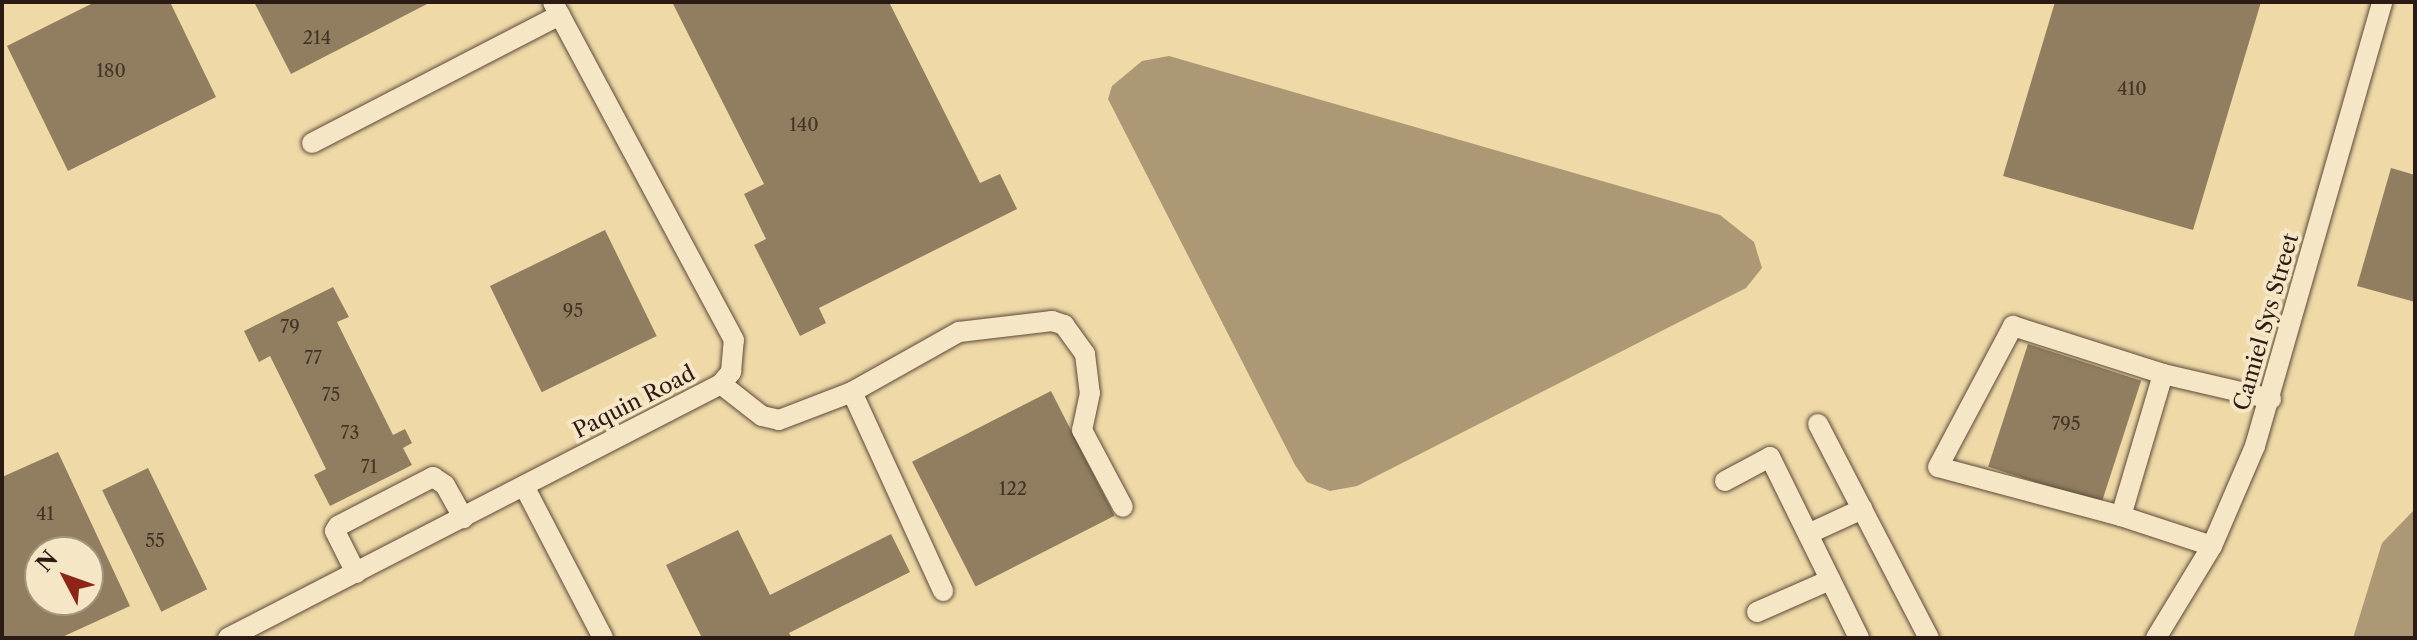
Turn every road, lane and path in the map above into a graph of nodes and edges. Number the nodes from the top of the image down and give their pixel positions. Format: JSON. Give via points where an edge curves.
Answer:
{"nodes":[{"id":1,"x":2382,"y":2,"type":"edge"},
{"id":2,"x":557,"y":9,"type":"edge"},
{"id":3,"x":312,"y":143,"type":"dead end"},
{"id":4,"x":2163,"y":374,"type":"junction"},
{"id":5,"x":721,"y":384,"type":"junction"},
{"id":6,"x":852,"y":392,"type":"junction"},
{"id":7,"x":2271,"y":399,"type":"junction"},
{"id":8,"x":1818,"y":424,"type":"dead end"},
{"id":9,"x":1725,"y":481,"type":"dead end"},
{"id":10,"x":524,"y":486,"type":"junction"},
{"id":11,"x":1123,"y":507,"type":"dead end"},
{"id":12,"x":1862,"y":509,"type":"junction"},
{"id":13,"x":2121,"y":516,"type":"junction"},
{"id":14,"x":463,"y":518,"type":"junction"},
{"id":15,"x":1808,"y":534,"type":"junction"},
{"id":16,"x":2212,"y":546,"type":"junction"},
{"id":17,"x":356,"y":573,"type":"junction"},
{"id":18,"x":1830,"y":580,"type":"junction"},
{"id":19,"x":943,"y":591,"type":"dead end"},
{"id":20,"x":1757,"y":612,"type":"dead end"},
{"id":21,"x":228,"y":638,"type":"edge"},
{"id":22,"x":603,"y":638,"type":"edge"},
{"id":23,"x":1859,"y":638,"type":"edge"},
{"id":24,"x":1929,"y":638,"type":"edge"},
{"id":25,"x":2156,"y":638,"type":"edge"}],
"edges":[{"from":1,"to":7,"type":"street","name":"Camiel Sys Street"},
{"from":2,"to":3,"type":"street"},
{"from":2,"to":5,"type":"street","name":"Paquin Road","via":[[734,340],[731,372]]},
{"from":4,"to":7,"type":"street"},
{"from":4,"to":13,"type":"street"},
{"from":4,"to":13,"type":"street","via":[[2013,326],[1938,467]]},
{"from":5,"to":6,"type":"street","via":[[770,420]]},
{"from":5,"to":10,"type":"street","name":"Paquin Road"},
{"from":6,"to":11,"type":"street","via":[[959,332],[1052,321],[1064,325],[1085,354],[1089,376],[1082,430]]},
{"from":6,"to":19,"type":"street"},
{"from":7,"to":16,"type":"street","name":"Camiel Sys Street"},
{"from":8,"to":12,"type":"street"},
{"from":9,"to":15,"type":"street","via":[[1770,457]]},
{"from":10,"to":14,"type":"street","name":"Paquin Road"},
{"from":10,"to":22,"type":"street"},
{"from":12,"to":15,"type":"street"},
{"from":12,"to":24,"type":"street"},
{"from":13,"to":16,"type":"street"},
{"from":14,"to":17,"type":"street","name":"Paquin Road"},
{"from":14,"to":17,"type":"street","via":[[445,485],[433,477],[338,526],[335,531]]},
{"from":15,"to":18,"type":"street"},
{"from":16,"to":25,"type":"street","name":"Camiel Sys Street"},
{"from":17,"to":21,"type":"street","name":"Paquin Road"},
{"from":18,"to":20,"type":"street"},
{"from":18,"to":23,"type":"street"}]}
